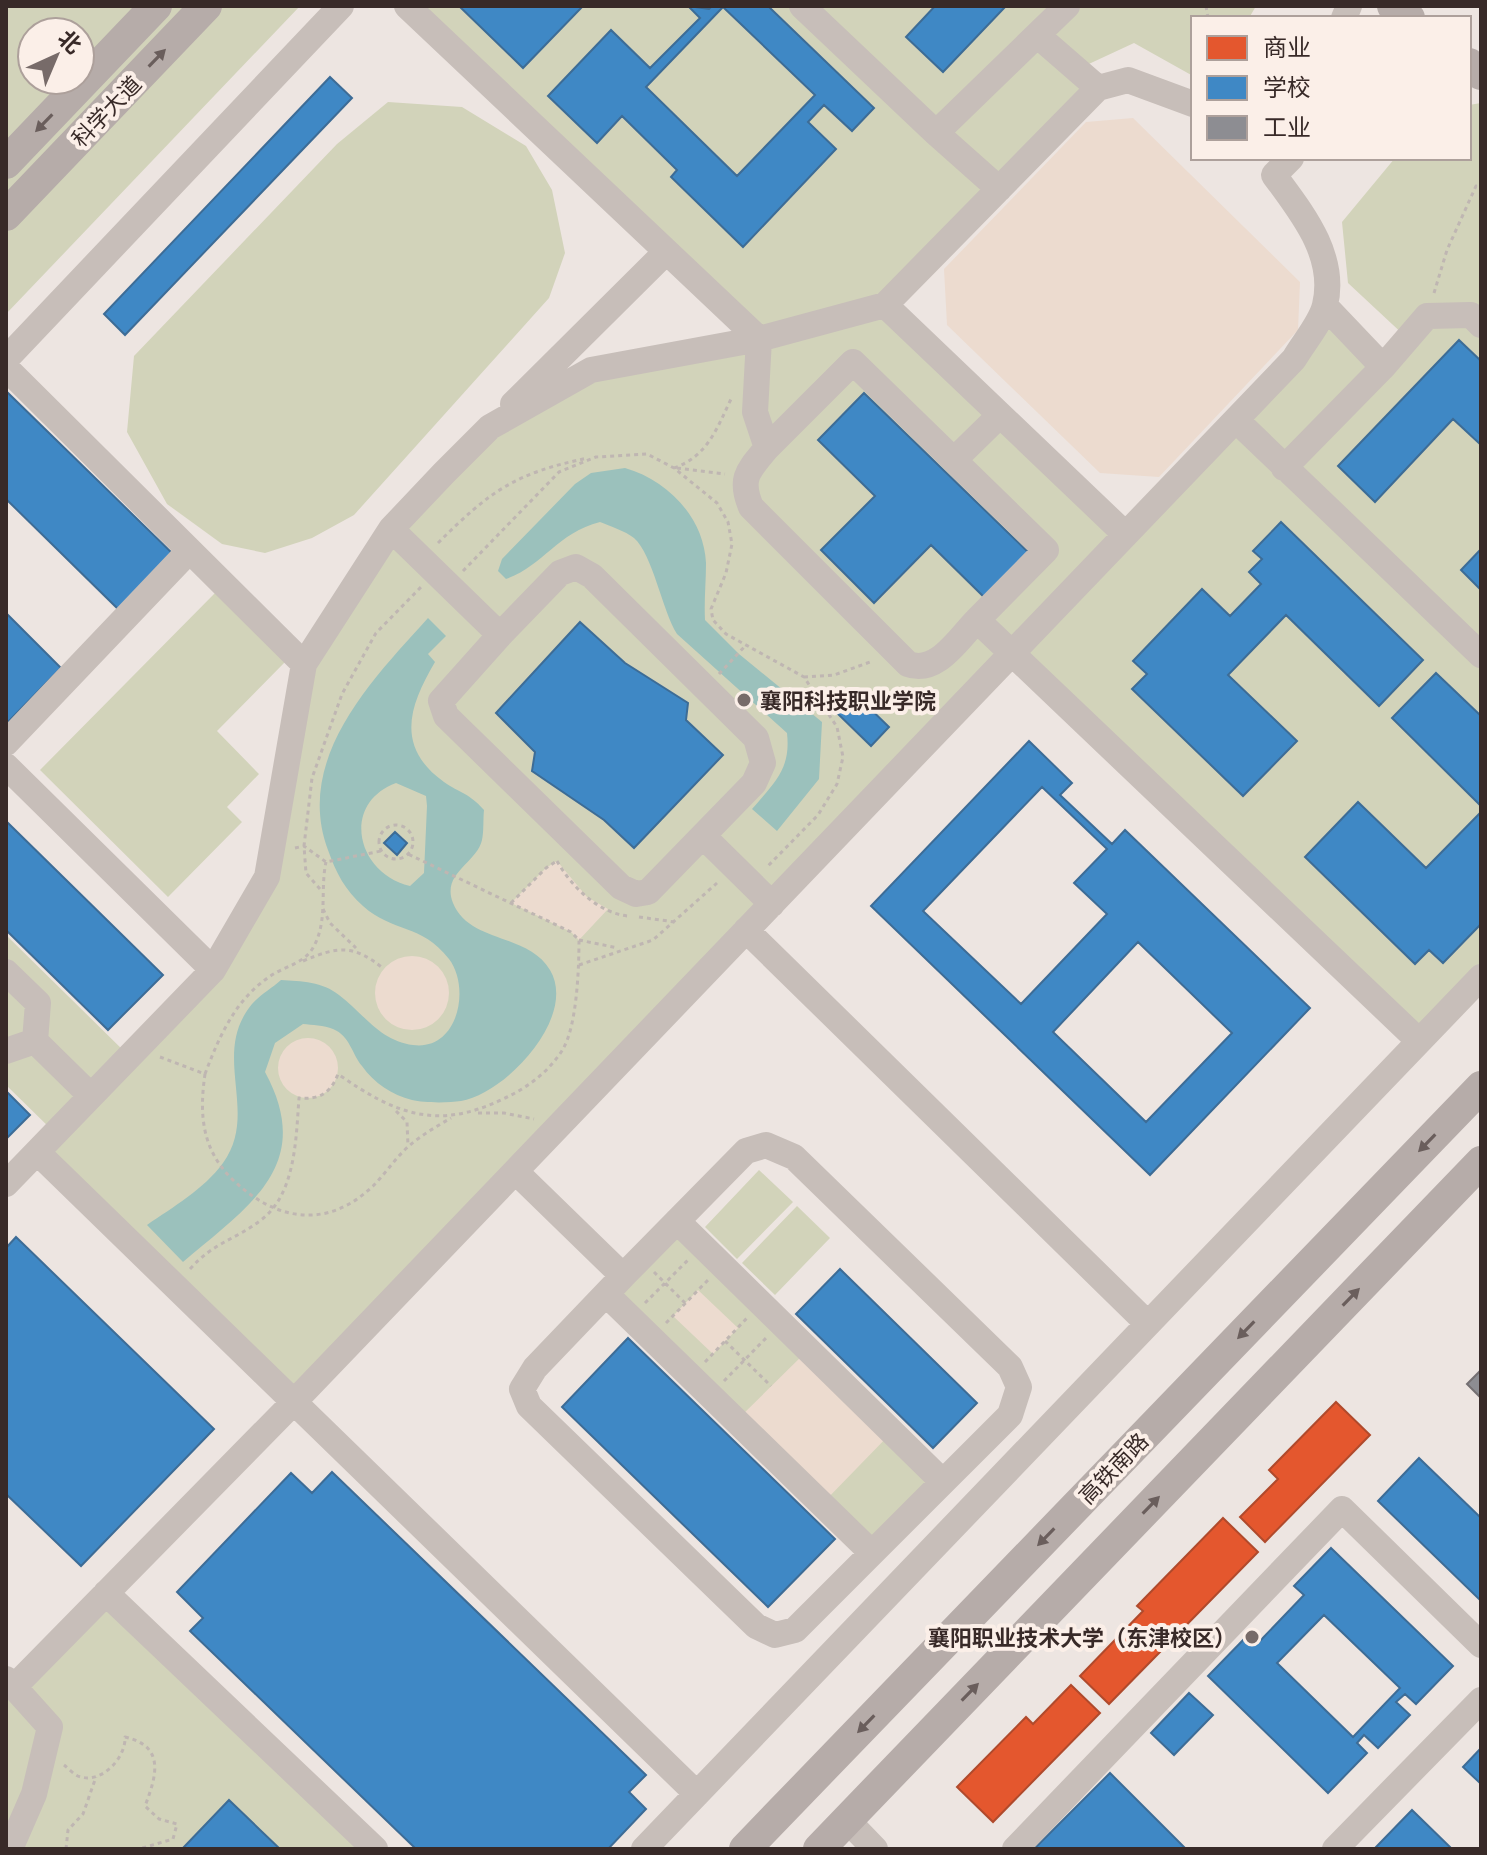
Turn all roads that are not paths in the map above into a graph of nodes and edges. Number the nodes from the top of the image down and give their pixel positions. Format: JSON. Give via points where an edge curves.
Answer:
{"nodes":[{"id":1,"x":156,"y":6,"type":"edge"},
{"id":2,"x":206,"y":6,"type":"edge"},
{"id":3,"x":341,"y":6,"type":"edge"},
{"id":4,"x":407,"y":6,"type":"edge"},
{"id":5,"x":802,"y":6,"type":"edge"},
{"id":6,"x":1067,"y":6,"type":"edge"},
{"id":7,"x":1037,"y":35,"type":"junction"},
{"id":8,"x":1098,"y":88,"type":"junction"},
{"id":9,"x":1191,"y":103,"type":"edge"},
{"id":10,"x":936,"y":133,"type":"junction"},
{"id":11,"x":6,"y":163,"type":"edge"},
{"id":12,"x":1274,"y":164,"type":"edge"},
{"id":13,"x":999,"y":189,"type":"junction"},
{"id":14,"x":6,"y":215,"type":"edge"},
{"id":15,"x":666,"y":252,"type":"junction"},
{"id":16,"x":885,"y":305,"type":"junction"},
{"id":17,"x":1325,"y":306,"type":"junction"},
{"id":18,"x":1481,"y":325,"type":"edge"},
{"id":19,"x":759,"y":339,"type":"junction"},
{"id":20,"x":6,"y":359,"type":"edge"},
{"id":21,"x":1383,"y":367,"type":"junction"},
{"id":22,"x":6,"y":368,"type":"edge"},
{"id":23,"x":1000,"y":415,"type":"junction"},
{"id":24,"x":1237,"y":421,"type":"junction"},
{"id":25,"x":490,"y":427,"type":"junction"},
{"id":26,"x":767,"y":448,"type":"junction"},
{"id":27,"x":954,"y":460,"type":"junction"},
{"id":28,"x":1284,"y":468,"type":"junction"},
{"id":29,"x":391,"y":529,"type":"junction"},
{"id":30,"x":1125,"y":534,"type":"junction"},
{"id":31,"x":189,"y":551,"type":"junction"},
{"id":32,"x":977,"y":620,"type":"junction"},
{"id":33,"x":500,"y":635,"type":"junction"},
{"id":34,"x":1012,"y":654,"type":"junction"},
{"id":35,"x":1481,"y":655,"type":"edge"},
{"id":36,"x":304,"y":664,"type":"junction"},
{"id":37,"x":6,"y":743,"type":"edge"},
{"id":38,"x":6,"y":766,"type":"edge"},
{"id":39,"x":703,"y":836,"type":"junction"},
{"id":40,"x":772,"y":904,"type":"junction"},
{"id":41,"x":746,"y":930,"type":"junction"},
{"id":42,"x":213,"y":970,"type":"junction"},
{"id":43,"x":6,"y":972,"type":"edge"},
{"id":44,"x":1481,"y":977,"type":"edge"},
{"id":45,"x":35,"y":1041,"type":"junction"},
{"id":46,"x":1419,"y":1041,"type":"junction"},
{"id":47,"x":6,"y":1051,"type":"edge"},
{"id":48,"x":1481,"y":1087,"type":"edge"},
{"id":49,"x":91,"y":1096,"type":"junction"},
{"id":50,"x":37,"y":1152,"type":"junction"},
{"id":51,"x":1481,"y":1162,"type":"edge"},
{"id":52,"x":516,"y":1172,"type":"junction"},
{"id":53,"x":6,"y":1184,"type":"edge"},
{"id":54,"x":677,"y":1221,"type":"junction"},
{"id":55,"x":623,"y":1276,"type":"junction"},
{"id":56,"x":1148,"y":1324,"type":"junction"},
{"id":57,"x":293,"y":1403,"type":"junction"},
{"id":58,"x":943,"y":1482,"type":"junction"},
{"id":59,"x":872,"y":1553,"type":"junction"},
{"id":60,"x":106,"y":1593,"type":"junction"},
{"id":61,"x":1481,"y":1645,"type":"edge"},
{"id":62,"x":10,"y":1683,"type":"edge"},
{"id":63,"x":1481,"y":1700,"type":"edge"},
{"id":64,"x":697,"y":1794,"type":"junction"},
{"id":65,"x":847,"y":1820,"type":"junction"},
{"id":66,"x":10,"y":1849,"type":"edge"},
{"id":67,"x":375,"y":1849,"type":"edge"},
{"id":68,"x":644,"y":1849,"type":"edge"},
{"id":69,"x":745,"y":1849,"type":"edge"},
{"id":70,"x":819,"y":1849,"type":"edge"},
{"id":71,"x":875,"y":1849,"type":"edge"},
{"id":72,"x":1015,"y":1849,"type":"edge"},
{"id":73,"x":1335,"y":1849,"type":"edge"}],
"edges":[{"from":1,"to":11,"type":"main road","name":"科学大道","one_way":true},
{"from":14,"to":2,"type":"main road","name":"科学大道","one_way":true},
{"from":3,"to":20,"type":"street"},
{"from":4,"to":15,"type":"street"},
{"from":5,"to":10,"type":"street"},
{"from":6,"to":7,"type":"street"},
{"from":7,"to":8,"type":"street"},
{"from":7,"to":10,"type":"street"},
{"from":8,"to":9,"type":"street","via":[[1128,80]]},
{"from":8,"to":13,"type":"street"},
{"from":10,"to":13,"type":"street"},
{"from":12,"to":17,"type":"street","via":[[1314,230],[1325,270]]},
{"from":13,"to":16,"type":"street"},
{"from":15,"to":19,"type":"street"},
{"from":15,"to":25,"type":"street"},
{"from":16,"to":19,"type":"street"},
{"from":16,"to":23,"type":"street"},
{"from":17,"to":21,"type":"street"},
{"from":17,"to":24,"type":"street","via":[[1294,359]]},
{"from":18,"to":21,"type":"street","via":[[1471,315],[1427,316]]},
{"from":19,"to":25,"type":"street","via":[[591,370]]},
{"from":19,"to":26,"type":"street","via":[[755,412]]},
{"from":21,"to":28,"type":"street"},
{"from":22,"to":31,"type":"street"},
{"from":23,"to":27,"type":"street"},
{"from":23,"to":30,"type":"street"},
{"from":24,"to":28,"type":"street"},
{"from":24,"to":30,"type":"street"},
{"from":25,"to":29,"type":"street"},
{"from":26,"to":27,"type":"street","via":[[853,362]]},
{"from":26,"to":32,"type":"street","via":[[743,489],[751,507],[908,664],[919,668],[936,662]]},
{"from":27,"to":32,"type":"street","via":[[1046,550]]},
{"from":28,"to":35,"type":"street"},
{"from":29,"to":33,"type":"street"},
{"from":29,"to":36,"type":"street"},
{"from":30,"to":34,"type":"street"},
{"from":31,"to":36,"type":"street"},
{"from":31,"to":37,"type":"street"},
{"from":32,"to":34,"type":"street"},
{"from":33,"to":39,"type":"street","via":[[441,701],[446,716],[621,887],[636,894],[648,892]]},
{"from":33,"to":39,"type":"street","via":[[560,573],[576,567],[592,576],[746,728],[756,738],[763,763],[754,783]]},
{"from":34,"to":40,"type":"street"},
{"from":34,"to":46,"type":"street"},
{"from":36,"to":42,"type":"street","via":[[267,877]]},
{"from":38,"to":42,"type":"street"},
{"from":39,"to":40,"type":"street"},
{"from":40,"to":41,"type":"street"},
{"from":41,"to":52,"type":"street"},
{"from":41,"to":56,"type":"street"},
{"from":42,"to":49,"type":"street"},
{"from":43,"to":45,"type":"street","via":[[38,1003]]},
{"from":44,"to":46,"type":"street"},
{"from":45,"to":47,"type":"street"},
{"from":45,"to":49,"type":"street"},
{"from":46,"to":56,"type":"street"},
{"from":48,"to":69,"type":"main road","name":"高铁南路","one_way":true},
{"from":49,"to":50,"type":"street"},
{"from":50,"to":53,"type":"street"},
{"from":50,"to":57,"type":"street"},
{"from":65,"to":51,"type":"main road","one_way":true},
{"from":52,"to":55,"type":"street"},
{"from":52,"to":57,"type":"street"},
{"from":54,"to":55,"type":"street"},
{"from":54,"to":58,"type":"street"},
{"from":54,"to":58,"type":"street","via":[[746,1151],[766,1145],[794,1157],[988,1345],[1010,1367],[1019,1387],[1010,1415]]},
{"from":55,"to":59,"type":"street","via":[[631,1318]]},
{"from":55,"to":59,"type":"street","via":[[535,1368],[522,1389],[529,1406],[756,1626],[775,1635],[795,1630]]},
{"from":56,"to":64,"type":"street"},
{"from":57,"to":60,"type":"street"},
{"from":57,"to":64,"type":"street"},
{"from":58,"to":59,"type":"street"},
{"from":60,"to":62,"type":"street"},
{"from":60,"to":67,"type":"street"},
{"from":61,"to":72,"type":"street","via":[[1342,1509]]},
{"from":62,"to":66,"type":"street","via":[[50,1727],[34,1794]]},
{"from":63,"to":73,"type":"street"},
{"from":64,"to":68,"type":"street"},
{"from":65,"to":70,"type":"main road"},
{"from":65,"to":71,"type":"street"}]}
